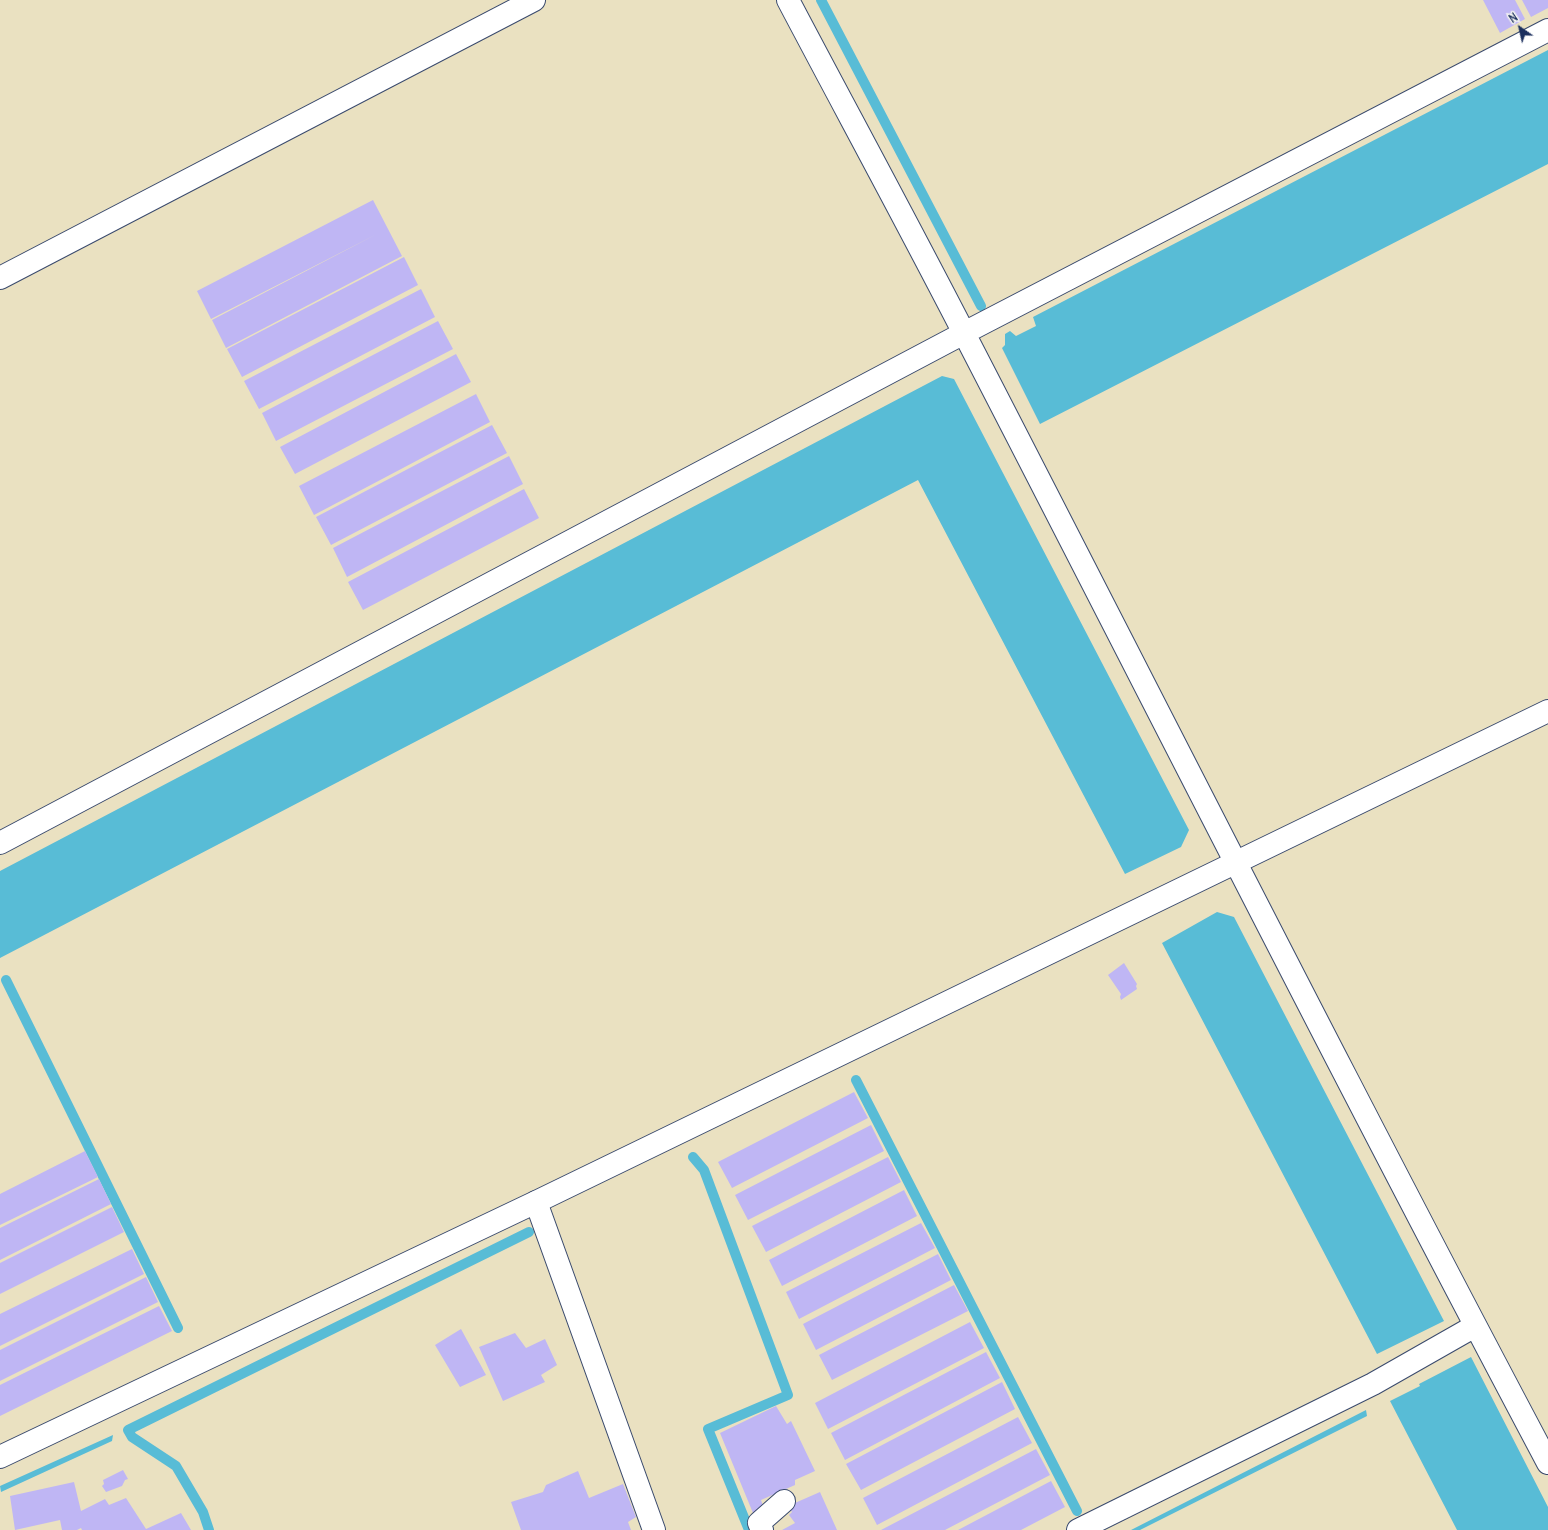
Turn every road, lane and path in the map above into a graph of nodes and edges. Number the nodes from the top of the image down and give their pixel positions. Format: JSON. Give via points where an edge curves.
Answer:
{"nodes":[{"id":1,"x":534,"y":0,"type":"edge"},
{"id":2,"x":788,"y":0,"type":"edge"},
{"id":3,"x":1548,"y":30,"type":"edge"},
{"id":4,"x":0,"y":278,"type":"edge"},
{"id":5,"x":964,"y":333,"type":"junction"},
{"id":6,"x":1548,"y":711,"type":"edge"},
{"id":7,"x":0,"y":843,"type":"edge"},
{"id":8,"x":1235,"y":862,"type":"junction"},
{"id":9,"x":536,"y":1202,"type":"junction"},
{"id":10,"x":1470,"y":1330,"type":"junction"},
{"id":11,"x":0,"y":1457,"type":"edge"},
{"id":12,"x":1548,"y":1463,"type":"edge"},
{"id":13,"x":784,"y":1501,"type":"dead end"},
{"id":14,"x":654,"y":1530,"type":"edge"},
{"id":15,"x":762,"y":1530,"type":"edge"},
{"id":16,"x":1078,"y":1530,"type":"edge"}],
"edges":[{"from":1,"to":4,"type":"street"},
{"from":2,"to":5,"type":"street"},
{"from":3,"to":5,"type":"street"},
{"from":5,"to":7,"type":"street"},
{"from":5,"to":8,"type":"street"},
{"from":6,"to":8,"type":"street"},
{"from":8,"to":9,"type":"street"},
{"from":8,"to":10,"type":"street"},
{"from":9,"to":11,"type":"street"},
{"from":9,"to":14,"type":"street"},
{"from":10,"to":12,"type":"street"},
{"from":10,"to":16,"type":"street","via":[[1374,1384]]},
{"from":13,"to":15,"type":"street","via":[[759,1523]]}]}
